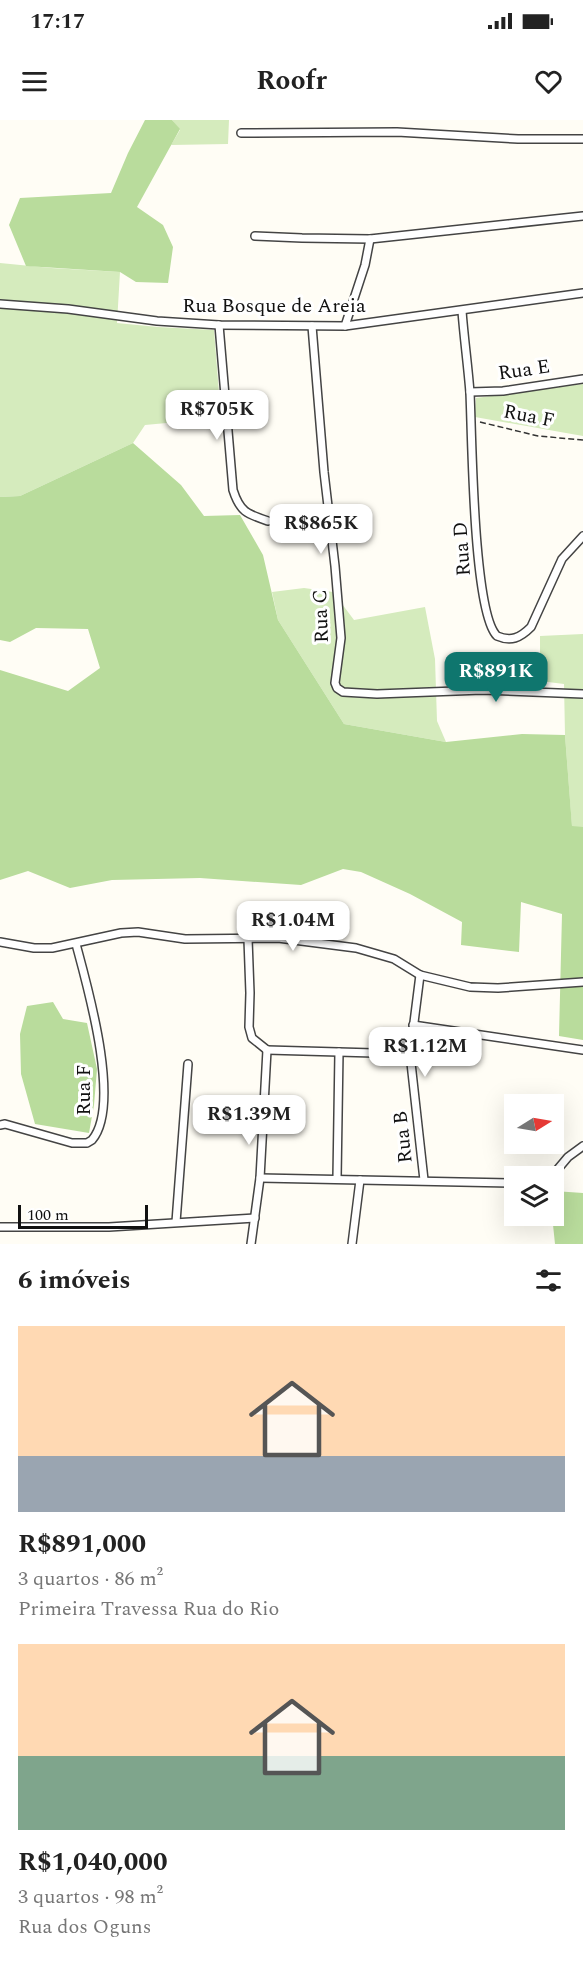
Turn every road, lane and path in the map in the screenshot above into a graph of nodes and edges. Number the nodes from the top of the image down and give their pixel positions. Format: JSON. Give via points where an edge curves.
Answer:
{"nodes":[{"id":1,"x":241,"y":133,"type":"dead end"},
{"id":2,"x":583,"y":139,"type":"edge"},
{"id":3,"x":583,"y":216,"type":"edge"},
{"id":4,"x":255,"y":236,"type":"dead end"},
{"id":5,"x":370,"y":238,"type":"junction"},
{"id":6,"x":583,"y":293,"type":"edge"},
{"id":7,"x":0,"y":304,"type":"edge"},
{"id":8,"x":462,"y":311,"type":"junction"},
{"id":9,"x":219,"y":325,"type":"junction"},
{"id":10,"x":312,"y":326,"type":"junction"},
{"id":11,"x":345,"y":326,"type":"junction"},
{"id":12,"x":583,"y":379,"type":"edge"},
{"id":13,"x":470,"y":392,"type":"junction"},
{"id":14,"x":470,"y":420,"type":"junction"},
{"id":15,"x":583,"y":440,"type":"edge"},
{"id":16,"x":268,"y":521,"type":"dead end"},
{"id":17,"x":583,"y":536,"type":"edge"},
{"id":18,"x":583,"y":694,"type":"edge"},
{"id":19,"x":248,"y":939,"type":"junction"},
{"id":20,"x":0,"y":942,"type":"edge"},
{"id":21,"x":76,"y":944,"type":"junction"},
{"id":22,"x":420,"y":975,"type":"junction"},
{"id":23,"x":583,"y":982,"type":"edge"},
{"id":24,"x":413,"y":1025,"type":"junction"},
{"id":25,"x":267,"y":1050,"type":"junction"},
{"id":26,"x":583,"y":1050,"type":"edge"},
{"id":27,"x":339,"y":1052,"type":"junction"},
{"id":28,"x":410,"y":1054,"type":"junction"},
{"id":29,"x":188,"y":1064,"type":"dead end"},
{"id":30,"x":0,"y":1125,"type":"edge"},
{"id":31,"x":583,"y":1146,"type":"edge"},
{"id":32,"x":560,"y":1166,"type":"edge"},
{"id":33,"x":260,"y":1178,"type":"junction"},
{"id":34,"x":337,"y":1178,"type":"junction"},
{"id":35,"x":360,"y":1180,"type":"junction"},
{"id":36,"x":424,"y":1180,"type":"junction"},
{"id":37,"x":504,"y":1183,"type":"edge"},
{"id":38,"x":255,"y":1218,"type":"junction"},
{"id":39,"x":176,"y":1222,"type":"junction"},
{"id":40,"x":0,"y":1227,"type":"edge"},
{"id":41,"x":251,"y":1244,"type":"edge"},
{"id":42,"x":352,"y":1244,"type":"edge"}],
"edges":[{"from":1,"to":2,"type":"street","via":[[397,132]]},
{"from":3,"to":5,"type":"street"},
{"from":4,"to":5,"type":"street"},
{"from":5,"to":11,"type":"street"},
{"from":6,"to":8,"type":"street","name":"Rua Bosque de Areia"},
{"from":7,"to":9,"type":"street","name":"Rua Bosque de Areia"},
{"from":8,"to":11,"type":"street","name":"Rua Bosque de Areia"},
{"from":8,"to":13,"type":"street","name":"Rua D"},
{"from":9,"to":10,"type":"street","name":"Rua Bosque de Areia"},
{"from":9,"to":16,"type":"street","via":[[233,490],[240,507]]},
{"from":10,"to":11,"type":"street","name":"Rua Bosque de Areia"},
{"from":10,"to":18,"type":"street","name":"Rua C","via":[[340,619],[338,690],[377,694],[482,690]]},
{"from":12,"to":13,"type":"street","name":"Rua E"},
{"from":13,"to":14,"type":"street","name":"Rua D"},
{"from":14,"to":15,"type":"path","name":"Rua F","via":[[538,436]]},
{"from":14,"to":17,"type":"street","name":"Rua D","via":[[479,577],[490,626],[497,636],[516,639],[531,627],[562,559]]},
{"from":19,"to":21,"type":"street","via":[[185,939],[138,932]]},
{"from":19,"to":22,"type":"street","via":[[278,938],[356,948],[394,959]]},
{"from":19,"to":25,"type":"street","via":[[249,1026],[252,1038]]},
{"from":20,"to":21,"type":"street","via":[[34,948]]},
{"from":21,"to":30,"type":"street","name":"Rua F","via":[[98,1036],[104,1098],[101,1126],[92,1140],[80,1144]]},
{"from":22,"to":23,"type":"street","via":[[481,988]]},
{"from":22,"to":24,"type":"street","name":"Rua B"},
{"from":24,"to":26,"type":"street"},
{"from":24,"to":28,"type":"street","name":"Rua B"},
{"from":25,"to":27,"type":"street"},
{"from":25,"to":33,"type":"street"},
{"from":27,"to":28,"type":"street"},
{"from":27,"to":34,"type":"street"},
{"from":28,"to":36,"type":"street","name":"Rua B"},
{"from":29,"to":39,"type":"street"},
{"from":31,"to":32,"type":"street"},
{"from":33,"to":34,"type":"street"},
{"from":33,"to":38,"type":"street"},
{"from":34,"to":35,"type":"street"},
{"from":35,"to":36,"type":"street"},
{"from":35,"to":42,"type":"street"},
{"from":36,"to":37,"type":"street"},
{"from":38,"to":39,"type":"street"},
{"from":38,"to":41,"type":"street"},
{"from":39,"to":40,"type":"street","via":[[109,1227]]}]}
